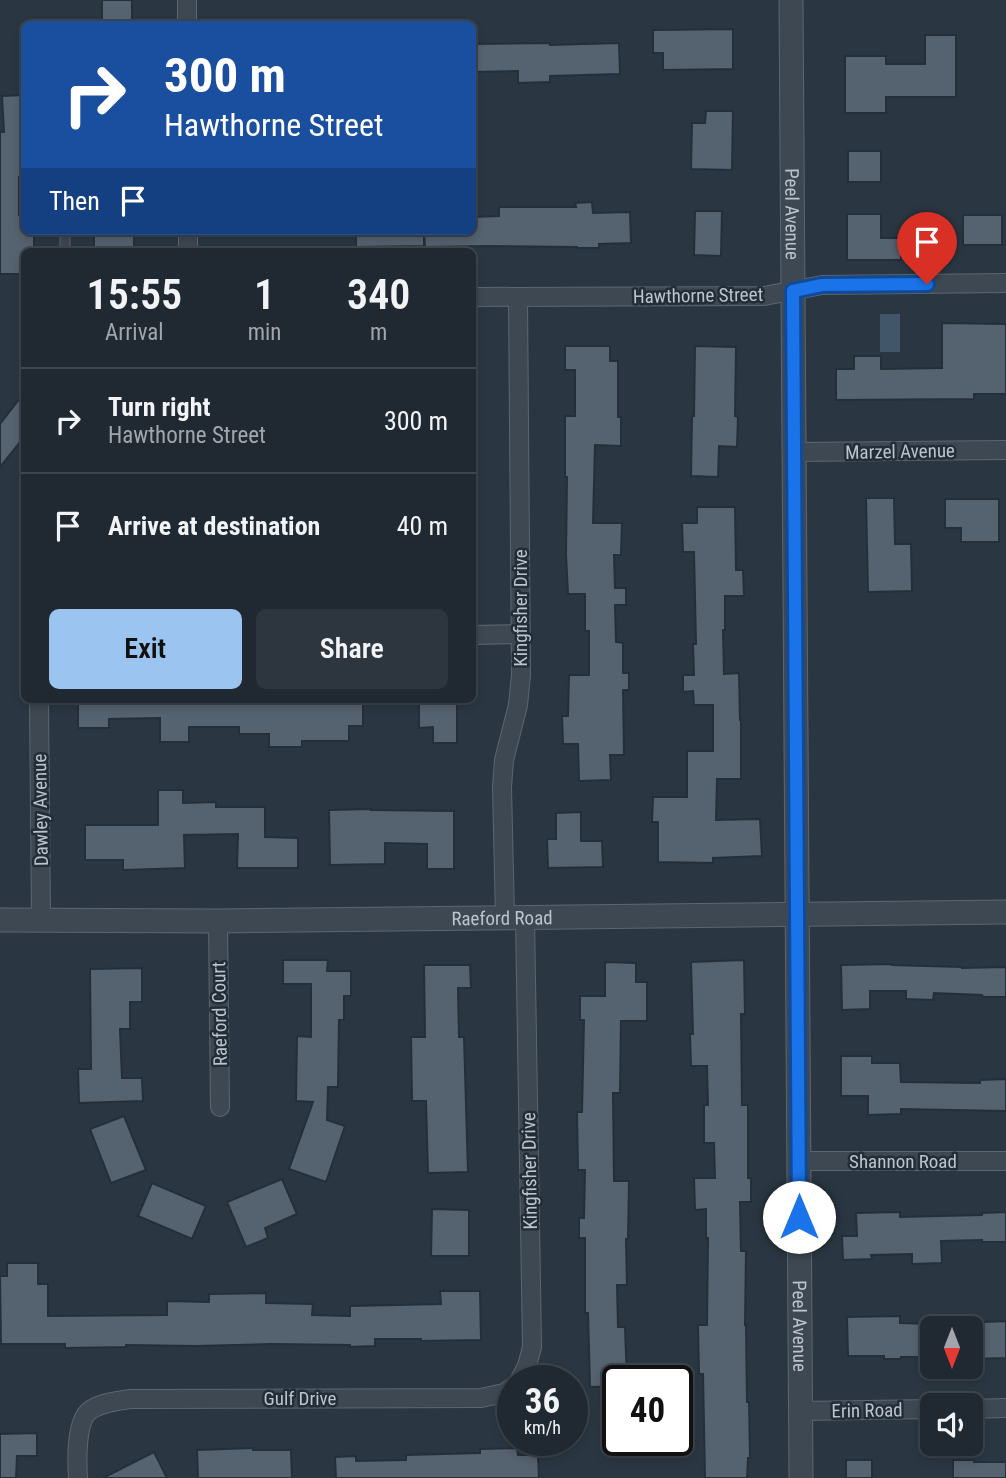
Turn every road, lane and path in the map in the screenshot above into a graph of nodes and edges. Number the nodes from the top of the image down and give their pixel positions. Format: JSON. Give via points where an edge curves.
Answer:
{"nodes":[{"id":1,"x":187,"y":0,"type":"edge"},
{"id":2,"x":791,"y":0,"type":"edge"},
{"id":3,"x":187,"y":21,"type":"edge"},
{"id":4,"x":1006,"y":283,"type":"edge"},
{"id":5,"x":793,"y":291,"type":"junction"},
{"id":6,"x":476,"y":297,"type":"edge"},
{"id":7,"x":518,"y":297,"type":"junction"},
{"id":8,"x":1006,"y":450,"type":"edge"},
{"id":9,"x":795,"y":452,"type":"junction"},
{"id":10,"x":521,"y":634,"type":"junction"},
{"id":11,"x":476,"y":635,"type":"edge"},
{"id":12,"x":39,"y":703,"type":"edge"},
{"id":13,"x":1006,"y":912,"type":"edge"},
{"id":14,"x":797,"y":915,"type":"junction"},
{"id":15,"x":515,"y":917,"type":"junction"},
{"id":16,"x":0,"y":920,"type":"edge"},
{"id":17,"x":41,"y":920,"type":"junction"},
{"id":18,"x":218,"y":921,"type":"junction"},
{"id":19,"x":220,"y":1107,"type":"dead end"},
{"id":20,"x":799,"y":1161,"type":"junction"},
{"id":21,"x":1006,"y":1161,"type":"edge"},
{"id":22,"x":527,"y":1365,"type":"edge"},
{"id":23,"x":497,"y":1395,"type":"edge"},
{"id":24,"x":1006,"y":1408,"type":"edge"},
{"id":25,"x":920,"y":1409,"type":"edge"},
{"id":26,"x":983,"y":1409,"type":"edge"},
{"id":27,"x":800,"y":1412,"type":"junction"},
{"id":28,"x":78,"y":1478,"type":"edge"},
{"id":29,"x":801,"y":1478,"type":"edge"}],
"edges":[{"from":1,"to":3,"type":"street"},
{"from":2,"to":5,"type":"street","name":"Peel Avenue"},
{"from":4,"to":5,"type":"street","name":"Hawthorne Street","via":[[822,285]]},
{"from":5,"to":7,"type":"street","name":"Hawthorne Street","via":[[764,296]]},
{"from":5,"to":9,"type":"street","name":"Peel Avenue"},
{"from":6,"to":7,"type":"street","name":"Hawthorne Street"},
{"from":7,"to":10,"type":"street","name":"Kingfisher Drive"},
{"from":8,"to":9,"type":"street","name":"Marzel Avenue"},
{"from":9,"to":14,"type":"street","name":"Peel Avenue"},
{"from":10,"to":11,"type":"street"},
{"from":10,"to":15,"type":"street","name":"Kingfisher Drive","via":[[518,705],[502,787]]},
{"from":12,"to":17,"type":"street","name":"Dawley Avenue"},
{"from":13,"to":14,"type":"street","name":"Raeford Road"},
{"from":14,"to":15,"type":"street","name":"Raeford Road"},
{"from":14,"to":20,"type":"street","name":"Peel Avenue"},
{"from":15,"to":18,"type":"street","name":"Raeford Road"},
{"from":15,"to":22,"type":"street","name":"Kingfisher Drive","via":[[532,1348]]},
{"from":16,"to":17,"type":"street","name":"Raeford Road"},
{"from":17,"to":18,"type":"street","name":"Raeford Road"},
{"from":18,"to":19,"type":"street","name":"Raeford Court"},
{"from":20,"to":21,"type":"street","name":"Shannon Road"},
{"from":20,"to":27,"type":"street","name":"Peel Avenue"},
{"from":23,"to":28,"type":"street","name":"Gulf Drive","via":[[130,1399],[104,1404],[87,1413],[81,1427]]},
{"from":24,"to":26,"type":"street"},
{"from":25,"to":27,"type":"street","name":"Erin Road"},
{"from":27,"to":29,"type":"street","name":"Peel Avenue"}]}
